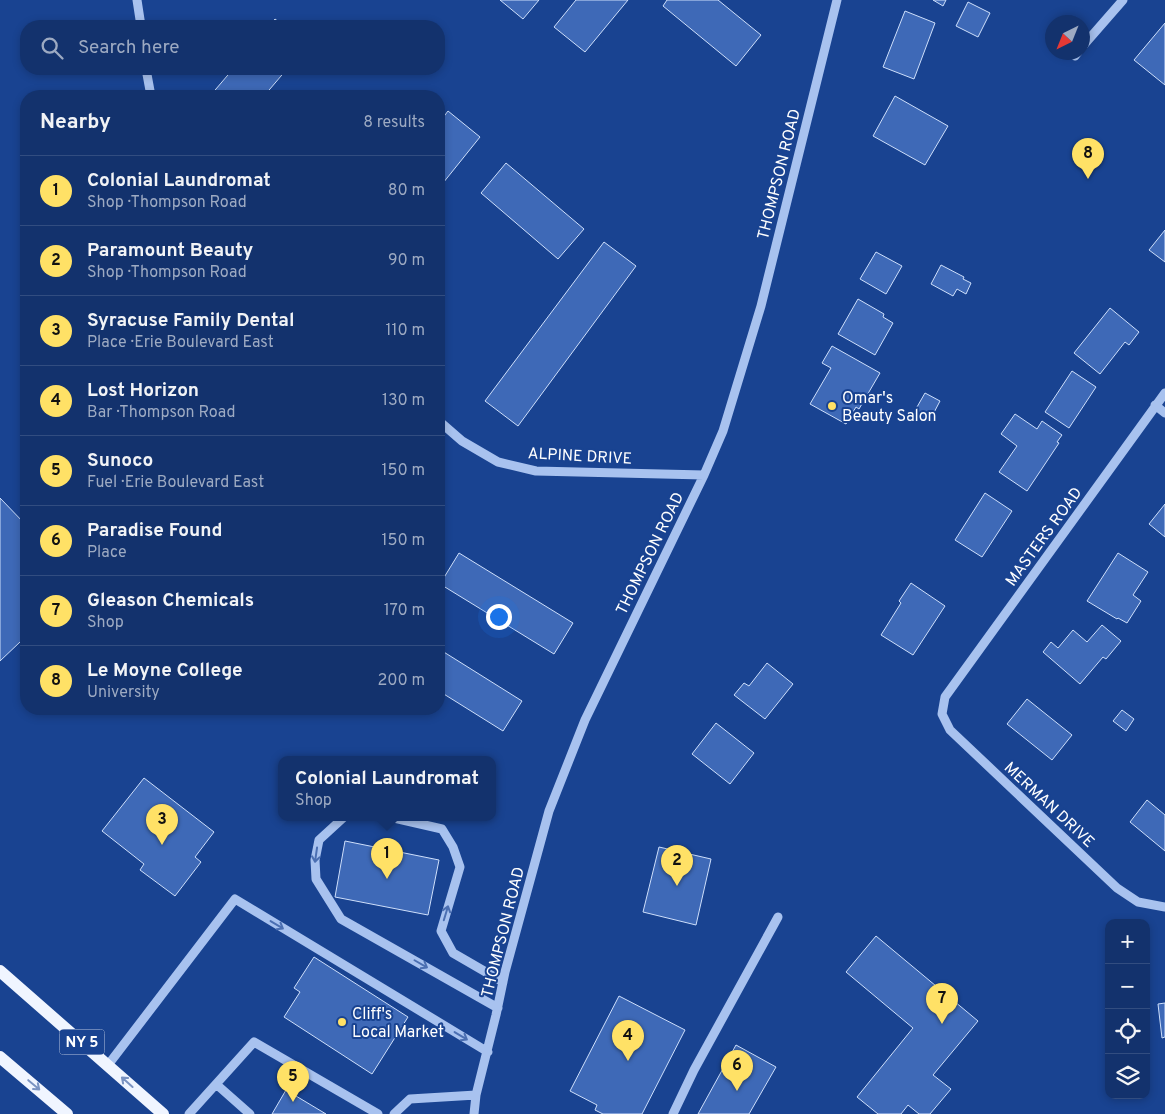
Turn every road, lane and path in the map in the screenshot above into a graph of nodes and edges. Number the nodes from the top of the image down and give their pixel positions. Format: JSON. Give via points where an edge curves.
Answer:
{"nodes":[{"id":1,"x":137,"y":0,"type":"edge"},
{"id":2,"x":837,"y":0,"type":"edge"},
{"id":3,"x":1123,"y":0,"type":"edge"},
{"id":4,"x":140,"y":20,"type":"edge"},
{"id":5,"x":1090,"y":38,"type":"edge"},
{"id":6,"x":147,"y":75,"type":"edge"},
{"id":7,"x":150,"y":90,"type":"edge"},
{"id":8,"x":1165,"y":393,"type":"edge"},
{"id":9,"x":1155,"y":405,"type":"junction"},
{"id":10,"x":1165,"y":413,"type":"edge"},
{"id":11,"x":445,"y":426,"type":"edge"},
{"id":12,"x":704,"y":475,"type":"junction"},
{"id":13,"x":945,"y":697,"type":"joint"},
{"id":14,"x":340,"y":821,"type":"edge"},
{"id":15,"x":407,"y":821,"type":"edge"},
{"id":16,"x":1165,"y":907,"type":"edge"},
{"id":17,"x":778,"y":917,"type":"dead end"},
{"id":18,"x":0,"y":971,"type":"edge"},
{"id":19,"x":503,"y":982,"type":"junction"},
{"id":20,"x":498,"y":1008,"type":"junction"},
{"id":21,"x":488,"y":1052,"type":"junction"},
{"id":22,"x":0,"y":1057,"type":"edge"},
{"id":23,"x":108,"y":1065,"type":"junction"},
{"id":24,"x":216,"y":1084,"type":"junction"},
{"id":25,"x":476,"y":1095,"type":"junction"},
{"id":26,"x":67,"y":1114,"type":"edge"},
{"id":27,"x":163,"y":1114,"type":"edge"},
{"id":28,"x":189,"y":1114,"type":"edge"},
{"id":29,"x":250,"y":1114,"type":"edge"},
{"id":30,"x":378,"y":1114,"type":"edge"},
{"id":31,"x":394,"y":1114,"type":"edge"},
{"id":32,"x":474,"y":1114,"type":"edge"},
{"id":33,"x":673,"y":1114,"type":"edge"}],
"edges":[{"from":1,"to":4,"type":"street"},
{"from":2,"to":12,"type":"street","name":"THOMPSON ROAD","via":[[762,306],[723,431]]},
{"from":3,"to":5,"type":"street"},
{"from":6,"to":7,"type":"street"},
{"from":8,"to":9,"type":"street","name":"MASTERS ROAD"},
{"from":9,"to":10,"type":"street"},
{"from":9,"to":13,"type":"street","name":"MASTERS ROAD"},
{"from":11,"to":12,"type":"street","name":"ALPINE DRIVE","via":[[462,441],[498,462],[536,470]]},
{"from":12,"to":19,"type":"street","name":"THOMPSON ROAD","via":[[582,728],[549,811]]},
{"from":13,"to":16,"type":"street","name":"MERMAN DRIVE","via":[[942,714],[950,730],[1117,888],[1138,902]]},
{"from":14,"to":20,"type":"street","one_way":true,"via":[[319,840],[315,860],[316,879],[341,919]]},
{"from":19,"to":15,"type":"street","one_way":true,"via":[[453,953],[441,931],[460,868],[453,847],[442,829]]},
{"from":17,"to":33,"type":"street"},
{"from":18,"to":23,"type":"main road","number":"NY 5"},
{"from":19,"to":20,"type":"street","name":"THOMPSON ROAD"},
{"from":20,"to":21,"type":"street","name":"THOMPSON ROAD"},
{"from":23,"to":21,"type":"street","one_way":true,"via":[[236,899]]},
{"from":21,"to":25,"type":"street","name":"THOMPSON ROAD"},
{"from":22,"to":26,"type":"main road","one_way":true},
{"from":27,"to":23,"type":"main road","number":"NY 5","one_way":true},
{"from":24,"to":28,"type":"street"},
{"from":24,"to":29,"type":"street"},
{"from":24,"to":30,"type":"street","via":[[254,1042]]},
{"from":25,"to":31,"type":"street","via":[[410,1099]]},
{"from":25,"to":32,"type":"street","name":"THOMPSON ROAD"}]}
